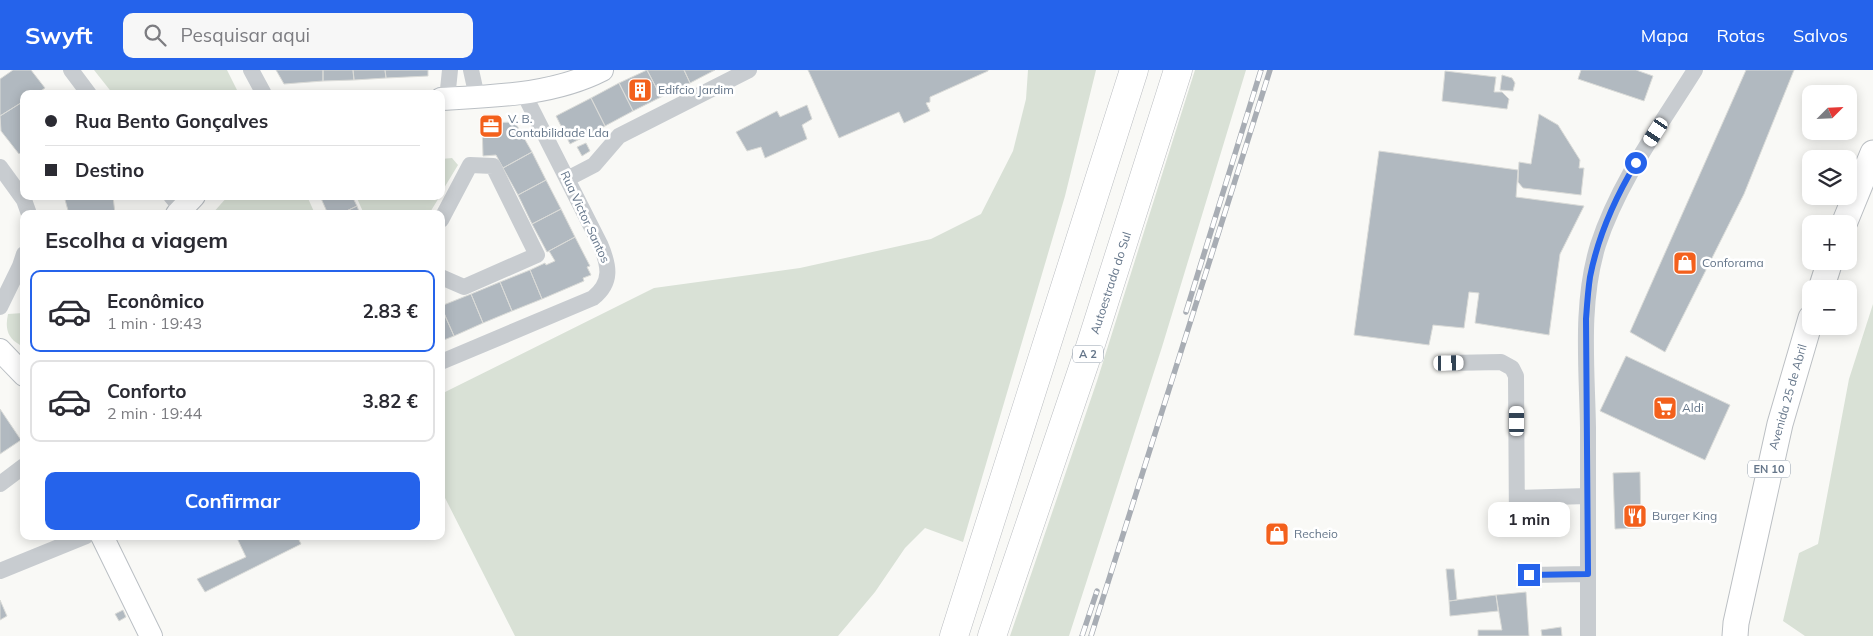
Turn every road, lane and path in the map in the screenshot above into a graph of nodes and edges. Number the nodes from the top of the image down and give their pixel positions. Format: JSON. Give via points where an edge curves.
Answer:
{"nodes":[{"id":1,"x":70,"y":70,"type":"edge"},
{"id":2,"x":252,"y":70,"type":"edge"},
{"id":3,"x":469,"y":70,"type":"edge"},
{"id":4,"x":602,"y":70,"type":"edge"},
{"id":5,"x":749,"y":70,"type":"edge"},
{"id":6,"x":1134,"y":70,"type":"edge"},
{"id":7,"x":1178,"y":70,"type":"edge"},
{"id":8,"x":1695,"y":70,"type":"edge"},
{"id":9,"x":447,"y":86,"type":"edge"},
{"id":10,"x":86,"y":90,"type":"edge"},
{"id":11,"x":262,"y":90,"type":"edge"},
{"id":12,"x":524,"y":94,"type":"junction"},
{"id":13,"x":478,"y":97,"type":"junction"},
{"id":14,"x":1873,"y":153,"type":"edge"},
{"id":15,"x":0,"y":167,"type":"edge"},
{"id":16,"x":567,"y":179,"type":"junction"},
{"id":17,"x":20,"y":194,"type":"edge"},
{"id":18,"x":445,"y":212,"type":"edge"},
{"id":19,"x":1848,"y":215,"type":"edge"},
{"id":20,"x":20,"y":266,"type":"edge"},
{"id":21,"x":445,"y":279,"type":"edge"},
{"id":22,"x":0,"y":307,"type":"edge"},
{"id":23,"x":1805,"y":335,"type":"edge"},
{"id":24,"x":0,"y":350,"type":"edge"},
{"id":25,"x":445,"y":360,"type":"edge"},
{"id":26,"x":1449,"y":363,"type":"dead end"},
{"id":27,"x":20,"y":370,"type":"edge"},
{"id":28,"x":20,"y":469,"type":"edge"},
{"id":29,"x":0,"y":484,"type":"edge"},
{"id":30,"x":1588,"y":496,"type":"junction"},
{"id":31,"x":1517,"y":498,"type":"junction"},
{"id":32,"x":1517,"y":529,"type":"dead end"},
{"id":33,"x":76,"y":540,"type":"edge"},
{"id":34,"x":104,"y":540,"type":"edge"},
{"id":35,"x":0,"y":571,"type":"edge"},
{"id":36,"x":1588,"y":574,"type":"junction"},
{"id":37,"x":1529,"y":575,"type":"dead end"},
{"id":38,"x":1734,"y":632,"type":"edge"},
{"id":39,"x":151,"y":636,"type":"edge"},
{"id":40,"x":954,"y":636,"type":"edge"},
{"id":41,"x":992,"y":636,"type":"edge"},
{"id":42,"x":1588,"y":636,"type":"edge"}],
"edges":[{"from":1,"to":10,"type":"street"},
{"from":2,"to":11,"type":"street"},
{"from":3,"to":9,"type":"street"},
{"from":3,"to":13,"type":"street"},
{"from":4,"to":12,"type":"street"},
{"from":5,"to":16,"type":"street","via":[[619,136],[594,165]]},
{"from":6,"to":40,"type":"highway"},
{"from":7,"to":41,"type":"highway","name":"Autoestrada do Sul","number":"A 2","via":[[1090,347]]},
{"from":8,"to":30,"type":"street","via":[[1626,179],[1598,245],[1586,319]]},
{"from":9,"to":13,"type":"street"},
{"from":12,"to":13,"type":"street"},
{"from":12,"to":16,"type":"street","name":"Rua Victor Santos"},
{"from":14,"to":19,"type":"main road"},
{"from":15,"to":17,"type":"street"},
{"from":16,"to":25,"type":"street","name":"Rua Victor Santos","via":[[606,257],[609,268],[604,287],[598,295],[585,302]]},
{"from":18,"to":21,"type":"street","via":[[470,165],[492,166],[537,256],[464,287]]},
{"from":20,"to":22,"type":"street"},
{"from":23,"to":38,"type":"main road","name":"Avenida 25 de Abril","number":"EN 10","via":[[1774,449]]},
{"from":24,"to":27,"type":"street"},
{"from":26,"to":31,"type":"street","via":[[1501,362],[1512,368],[1517,383]]},
{"from":28,"to":29,"type":"street"},
{"from":30,"to":31,"type":"street"},
{"from":30,"to":36,"type":"street"},
{"from":31,"to":32,"type":"street"},
{"from":33,"to":35,"type":"street"},
{"from":34,"to":39,"type":"street"},
{"from":36,"to":37,"type":"street"},
{"from":36,"to":42,"type":"street"}]}
